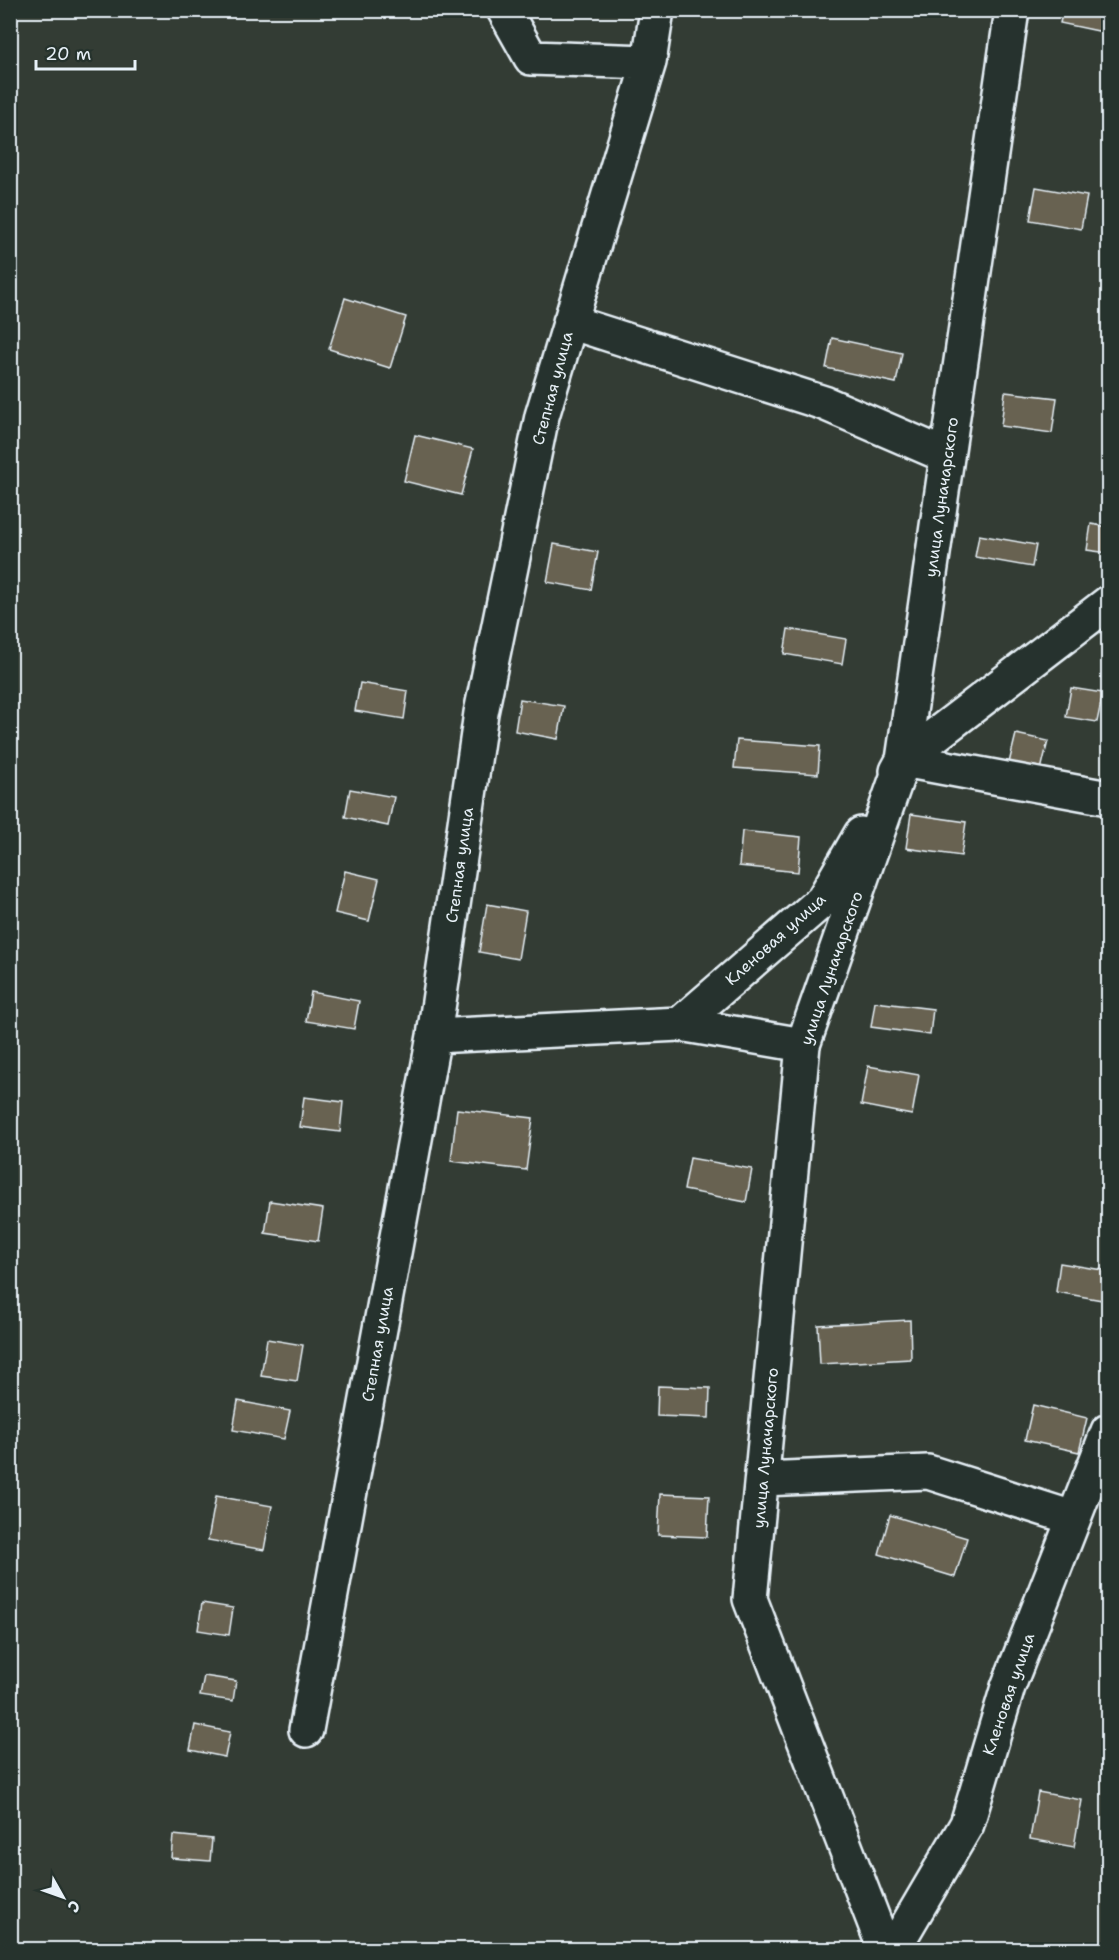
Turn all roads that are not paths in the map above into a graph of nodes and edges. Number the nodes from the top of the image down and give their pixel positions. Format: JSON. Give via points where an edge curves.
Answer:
{"nodes":[{"id":1,"x":504,"y":10,"type":"edge"},
{"id":2,"x":657,"y":10,"type":"edge"},
{"id":3,"x":1012,"y":10,"type":"edge"},
{"id":4,"x":649,"y":62,"type":"junction"},
{"id":5,"x":570,"y":322,"type":"junction"},
{"id":6,"x":948,"y":456,"type":"junction"},
{"id":7,"x":1108,"y":603,"type":"edge"},
{"id":8,"x":903,"y":760,"type":"junction"},
{"id":9,"x":1108,"y":798,"type":"edge"},
{"id":10,"x":680,"y":1024,"type":"junction"},
{"id":11,"x":434,"y":1036,"type":"junction"},
{"id":12,"x":803,"y":1045,"type":"junction"},
{"id":13,"x":1108,"y":1431,"type":"edge"},
{"id":14,"x":762,"y":1479,"type":"junction"},
{"id":15,"x":1073,"y":1518,"type":"junction"},
{"id":16,"x":306,"y":1730,"type":"dead end"},
{"id":17,"x":885,"y":1950,"type":"edge"},
{"id":18,"x":893,"y":1950,"type":"edge"}],
"edges":[{"from":1,"to":4,"type":"street","via":[[531,58]]},
{"from":2,"to":4,"type":"street","name":"Степная улица"},
{"from":3,"to":6,"type":"street","name":"улица Луначарского"},
{"from":4,"to":5,"type":"street","name":"Степная улица"},
{"from":5,"to":6,"type":"street","via":[[824,403]]},
{"from":5,"to":11,"type":"street","name":"Степная улица","via":[[542,416],[482,713]]},
{"from":6,"to":8,"type":"street","name":"улица Луначарского"},
{"from":7,"to":8,"type":"street","name":"Кленовая улица"},
{"from":8,"to":9,"type":"street"},
{"from":8,"to":10,"type":"street","name":"Кленовая улица","via":[[823,900]]},
{"from":8,"to":12,"type":"street","name":"улица Луначарского"},
{"from":10,"to":11,"type":"street"},
{"from":10,"to":12,"type":"street"},
{"from":11,"to":16,"type":"street","name":"Степная улица"},
{"from":12,"to":14,"type":"street","name":"улица Луначарского"},
{"from":13,"to":15,"type":"street","name":"Кленовая улица"},
{"from":14,"to":15,"type":"street","via":[[928,1472]]},
{"from":14,"to":17,"type":"street","name":"улица Луначарского","via":[[750,1599]]},
{"from":15,"to":18,"type":"street","name":"Кленовая улица","via":[[1008,1688],[967,1824]]}]}
